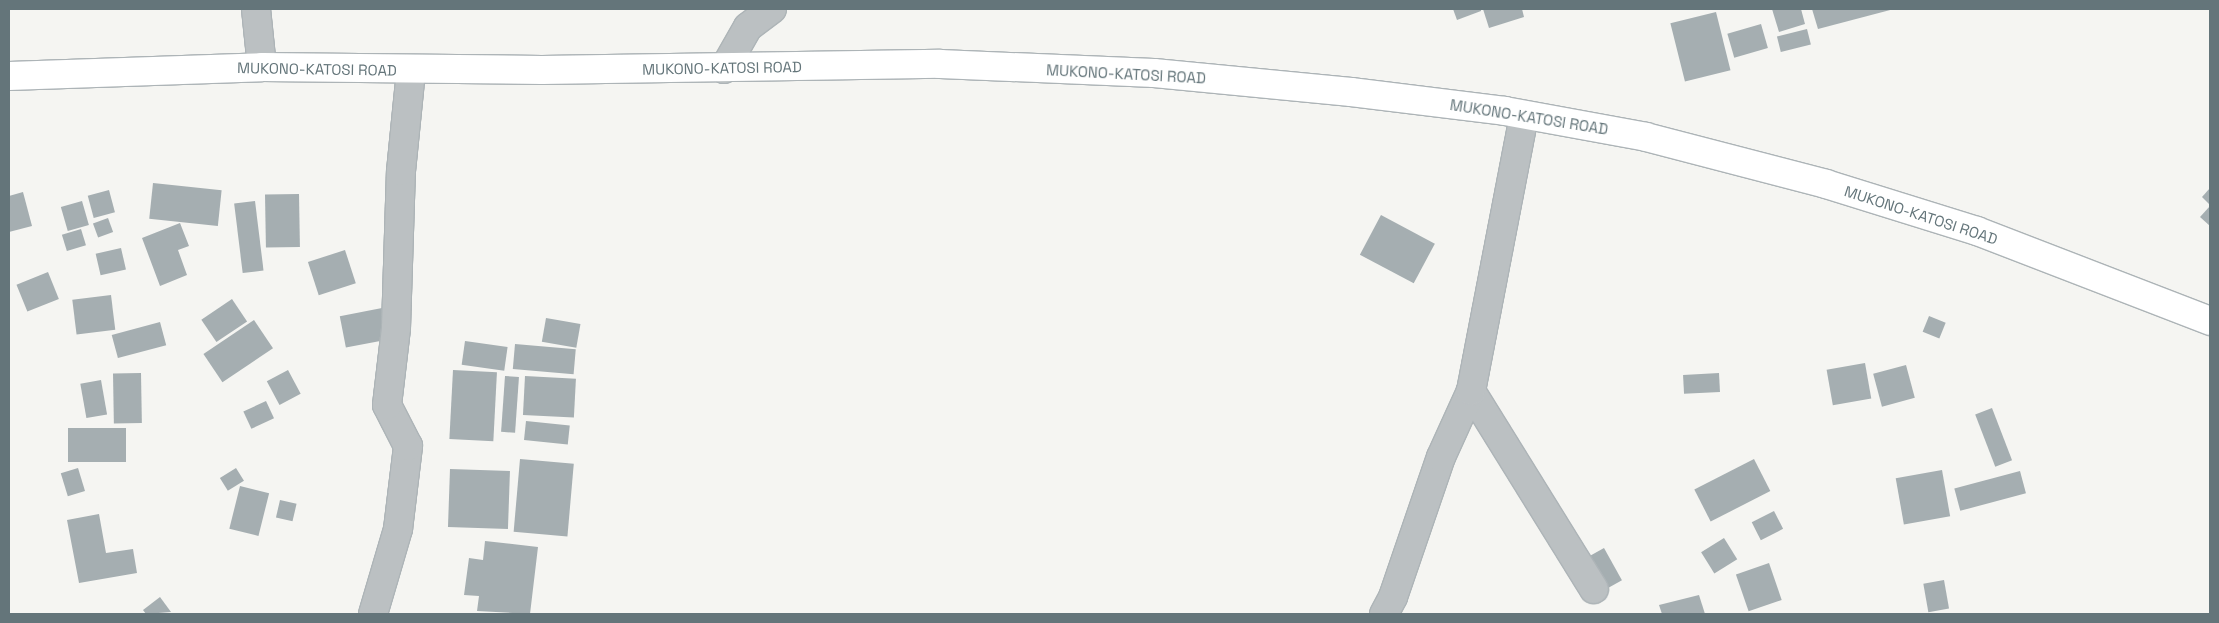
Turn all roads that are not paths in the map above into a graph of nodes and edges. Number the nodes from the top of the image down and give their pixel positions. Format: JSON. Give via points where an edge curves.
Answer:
{"nodes":[{"id":1,"x":256,"y":9,"type":"edge"},
{"id":2,"x":772,"y":9,"type":"edge"},
{"id":3,"x":262,"y":67,"type":"junction"},
{"id":4,"x":724,"y":69,"type":"junction"},
{"id":5,"x":411,"y":70,"type":"junction"},
{"id":6,"x":9,"y":76,"type":"edge"},
{"id":7,"x":1524,"y":115,"type":"junction"},
{"id":8,"x":2210,"y":321,"type":"edge"},
{"id":9,"x":1471,"y":391,"type":"junction"},
{"id":10,"x":1594,"y":589,"type":"dead end"},
{"id":11,"x":373,"y":614,"type":"edge"},
{"id":12,"x":1384,"y":614,"type":"edge"}],
"edges":[{"from":1,"to":3,"type":"street"},
{"from":2,"to":4,"type":"street","via":[[748,27]]},
{"from":3,"to":5,"type":"main road","name":"MUKONO-KATOSI ROAD"},
{"from":3,"to":6,"type":"main road","name":"MUKONO-KATOSI ROAD"},
{"from":4,"to":5,"type":"main road","name":"MUKONO-KATOSI ROAD"},
{"from":4,"to":7,"type":"main road","name":"MUKONO-KATOSI ROAD","via":[[940,64],[1154,74],[1351,92]]},
{"from":5,"to":11,"type":"street","via":[[401,171],[396,328],[387,406],[408,446],[398,529]]},
{"from":7,"to":8,"type":"main road","name":"MUKONO-KATOSI ROAD","via":[[1646,137],[1826,184],[1977,231]]},
{"from":7,"to":9,"type":"street"},
{"from":9,"to":10,"type":"street"},
{"from":9,"to":12,"type":"street","via":[[1441,457],[1393,597]]}]}
